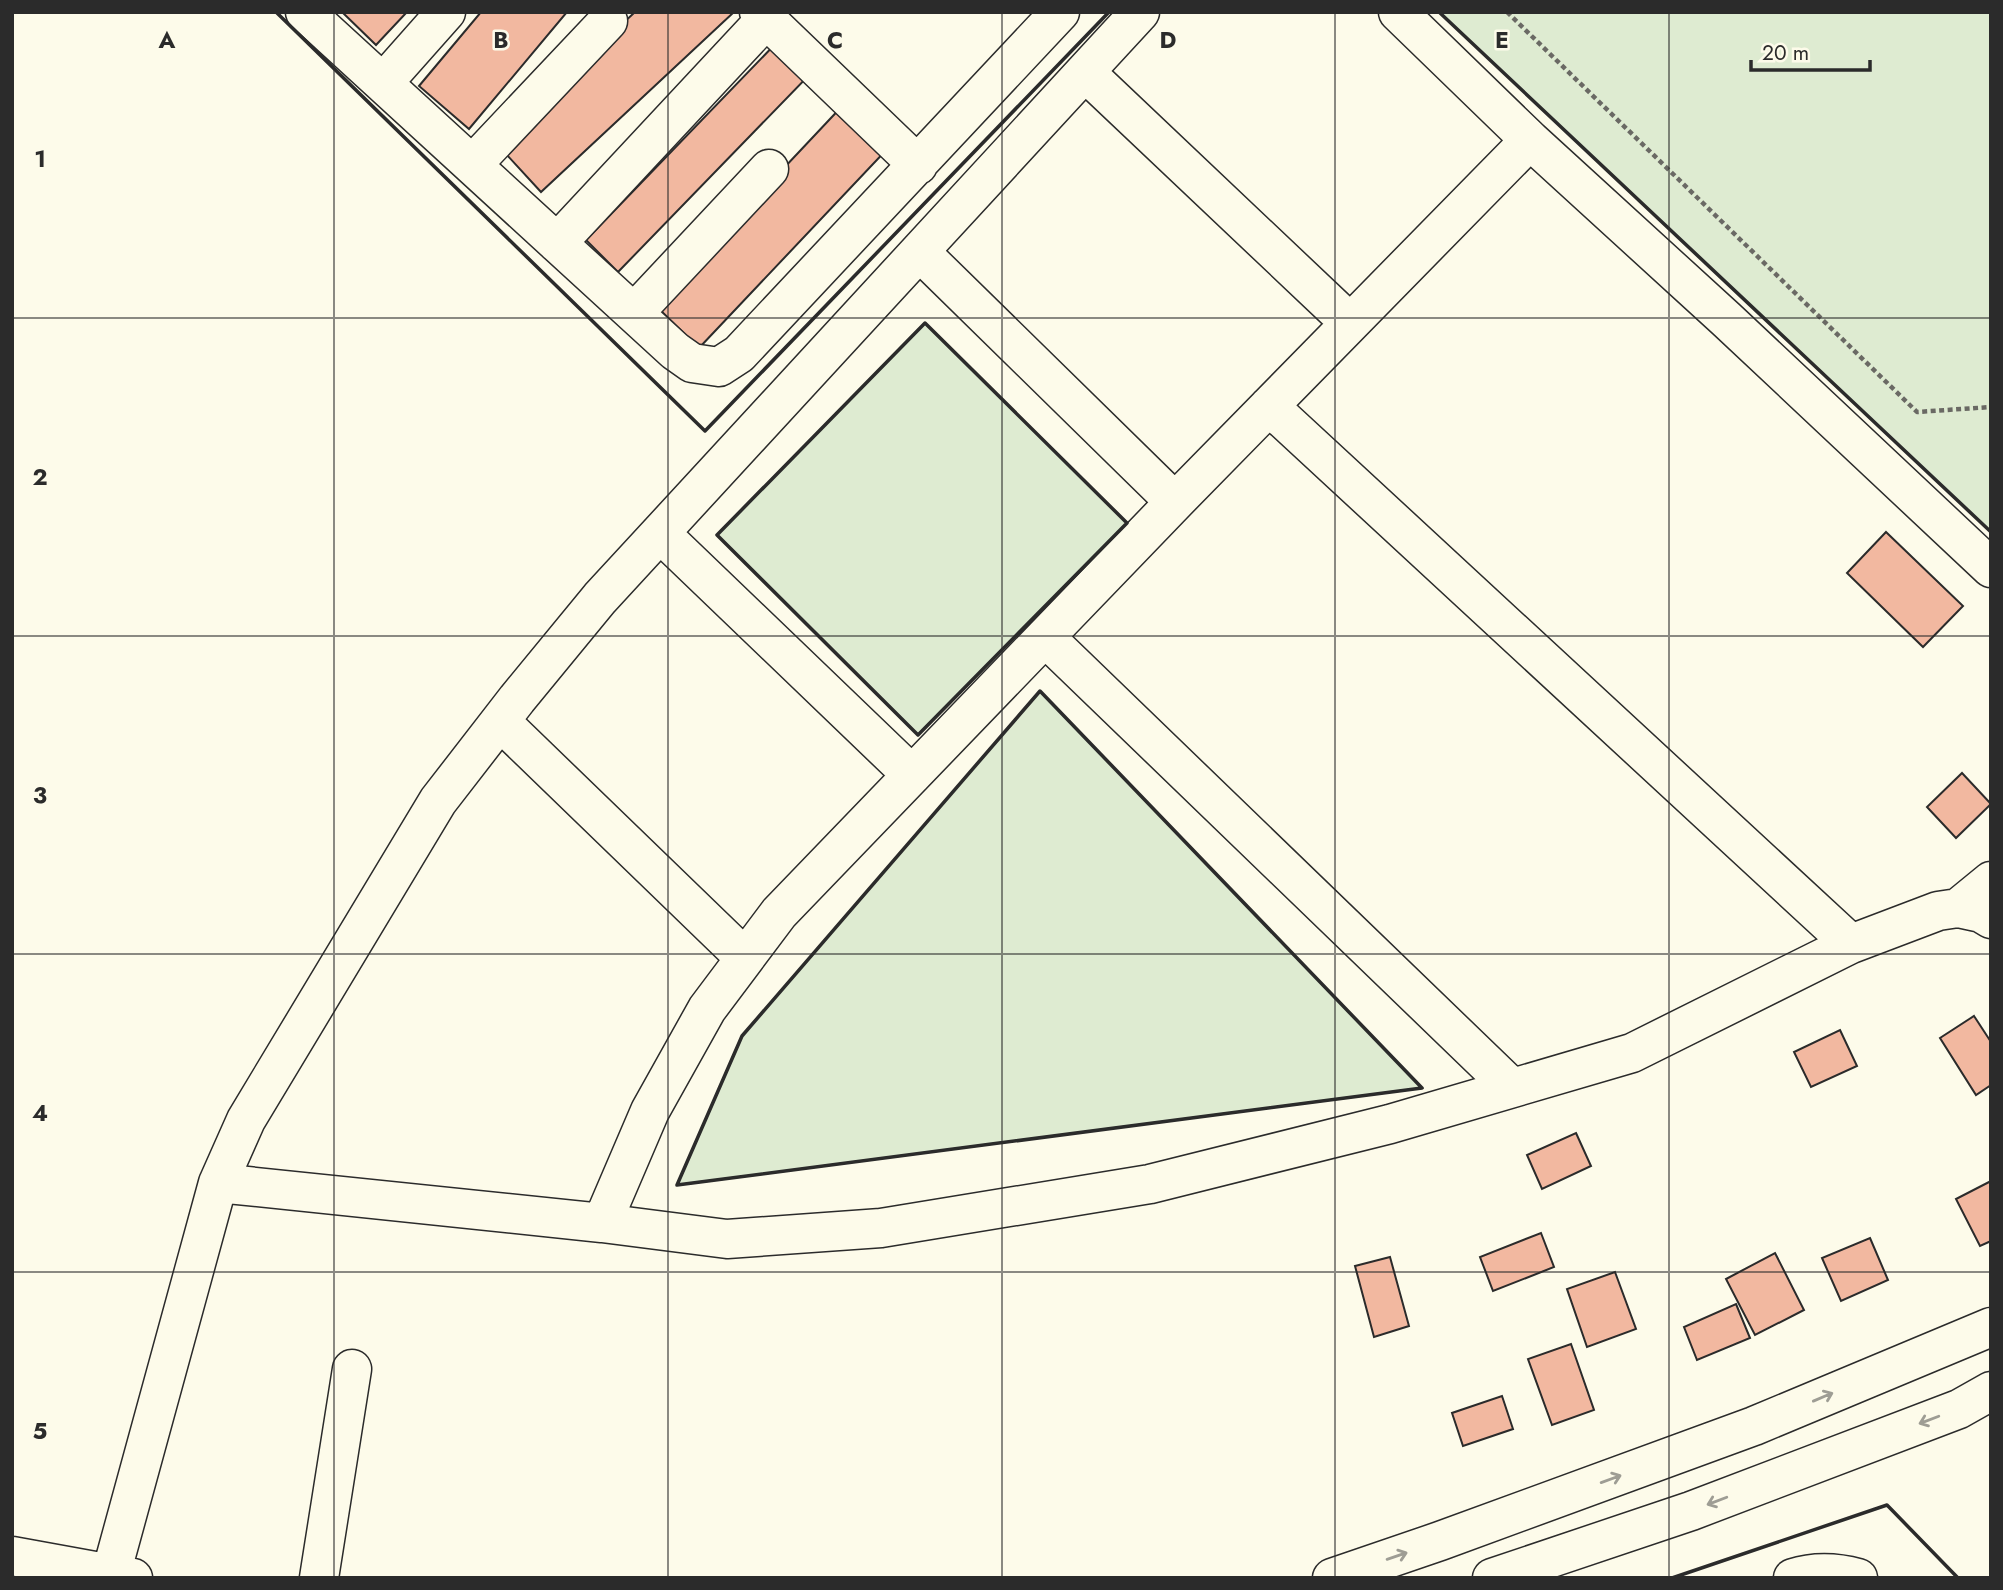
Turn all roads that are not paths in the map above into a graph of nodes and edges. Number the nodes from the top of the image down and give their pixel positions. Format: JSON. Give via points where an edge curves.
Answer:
{"nodes":[{"id":1,"x":305,"y":12,"type":"edge"},
{"id":2,"x":446,"y":12,"type":"edge"},
{"id":3,"x":1060,"y":12,"type":"edge"},
{"id":4,"x":1140,"y":12,"type":"edge"},
{"id":5,"x":1398,"y":12,"type":"edge"},
{"id":6,"x":763,"y":16,"type":"edge"},
{"id":7,"x":608,"y":21,"type":"dead end"},
{"id":8,"x":1086,"y":72,"type":"junction"},
{"id":9,"x":383,"y":83,"type":"junction"},
{"id":10,"x":1530,"y":140,"type":"junction"},
{"id":11,"x":472,"y":165,"type":"junction"},
{"id":12,"x":918,"y":165,"type":"junction"},
{"id":13,"x":769,"y":169,"type":"dead end"},
{"id":14,"x":557,"y":243,"type":"junction"},
{"id":15,"x":920,"y":252,"type":"junction"},
{"id":16,"x":634,"y":313,"type":"junction"},
{"id":17,"x":1350,"y":323,"type":"junction"},
{"id":18,"x":1269,"y":406,"type":"junction"},
{"id":19,"x":1175,"y":502,"type":"junction"},
{"id":20,"x":660,"y":533,"type":"junction"},
{"id":21,"x":1991,"y":568,"type":"edge"},
{"id":22,"x":1045,"y":637,"type":"junction"},
{"id":23,"x":500,"y":721,"type":"junction"},
{"id":24,"x":912,"y":775,"type":"junction"},
{"id":25,"x":1991,"y":881,"type":"edge"},
{"id":26,"x":1975,"y":913,"type":"edge"},
{"id":27,"x":1851,"y":944,"type":"junction"},
{"id":28,"x":745,"y":958,"type":"junction"},
{"id":29,"x":1512,"y":1088,"type":"junction"},
{"id":30,"x":218,"y":1182,"type":"junction"},
{"id":31,"x":602,"y":1223,"type":"junction"},
{"id":32,"x":1991,"y":1327,"type":"edge"},
{"id":33,"x":352,"y":1369,"type":"dead end"},
{"id":34,"x":1991,"y":1391,"type":"edge"},
{"id":35,"x":12,"y":1556,"type":"edge"},
{"id":36,"x":122,"y":1576,"type":"edge"},
{"id":37,"x":319,"y":1578,"type":"edge"},
{"id":38,"x":1332,"y":1578,"type":"edge"},
{"id":39,"x":1492,"y":1578,"type":"edge"},
{"id":40,"x":1793,"y":1578,"type":"edge"},
{"id":41,"x":1858,"y":1578,"type":"edge"}],
"edges":[{"from":1,"to":9,"type":"street"},
{"from":2,"to":9,"type":"street"},
{"from":3,"to":12,"type":"street"},
{"from":4,"to":8,"type":"street"},
{"from":5,"to":10,"type":"street"},
{"from":6,"to":12,"type":"street"},
{"from":6,"to":14,"type":"street"},
{"from":7,"to":11,"type":"street"},
{"from":8,"to":15,"type":"street"},
{"from":8,"to":17,"type":"street"},
{"from":9,"to":11,"type":"street"},
{"from":10,"to":17,"type":"street"},
{"from":10,"to":21,"type":"street"},
{"from":11,"to":14,"type":"street"},
{"from":12,"to":16,"type":"street","via":[[739,354],[719,367],[692,363]]},
{"from":13,"to":16,"type":"street"},
{"from":14,"to":16,"type":"street"},
{"from":15,"to":19,"type":"street"},
{"from":15,"to":20,"type":"street"},
{"from":17,"to":18,"type":"street"},
{"from":18,"to":19,"type":"street"},
{"from":18,"to":27,"type":"street"},
{"from":19,"to":22,"type":"street"},
{"from":20,"to":23,"type":"street","via":[[600,598]]},
{"from":20,"to":24,"type":"street"},
{"from":22,"to":24,"type":"street"},
{"from":22,"to":29,"type":"street"},
{"from":23,"to":28,"type":"street"},
{"from":23,"to":30,"type":"street","via":[[438,801],[246,1120]]},
{"from":24,"to":28,"type":"street","via":[[779,913]]},
{"from":25,"to":26,"type":"street"},
{"from":26,"to":27,"type":"street","via":[[1938,911]]},
{"from":27,"to":29,"type":"street","via":[[1632,1053]]},
{"from":28,"to":31,"type":"street","via":[[707,1009],[650,1111]]},
{"from":29,"to":31,"type":"street","via":[[1390,1124],[1150,1184],[881,1228],[727,1239]]},
{"from":30,"to":31,"type":"street"},
{"from":30,"to":36,"type":"street"},
{"from":38,"to":32,"type":"street","one_way":true,"via":[[1754,1426]]},
{"from":33,"to":37,"type":"street"},
{"from":34,"to":39,"type":"street","one_way":true,"via":[[1959,1409],[1704,1506]]},
{"from":35,"to":36,"type":"street"},
{"from":40,"to":41,"type":"street","via":[[1811,1573]]}]}
